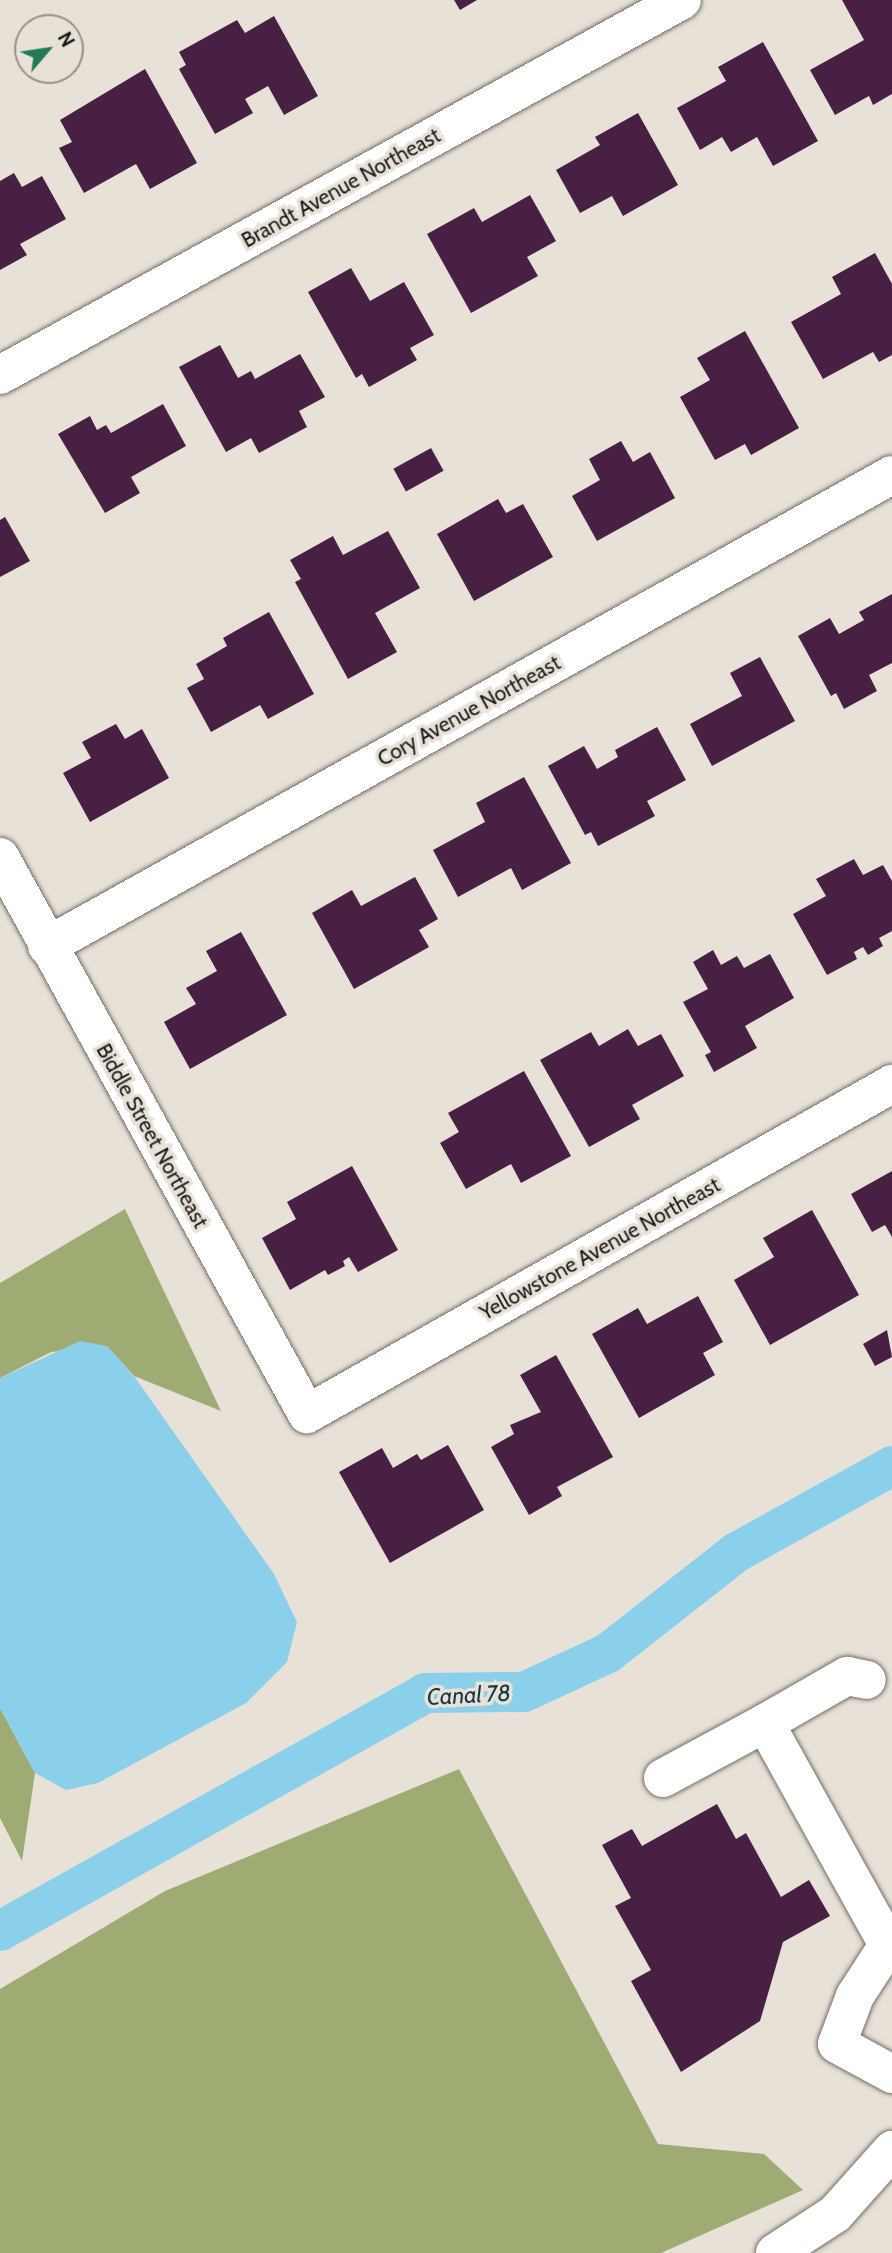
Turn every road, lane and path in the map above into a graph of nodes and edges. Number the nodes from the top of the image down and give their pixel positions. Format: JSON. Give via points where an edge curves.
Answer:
{"nodes":[{"id":1,"x":682,"y":0,"type":"edge"},
{"id":2,"x":0,"y":376,"type":"edge"},
{"id":3,"x":892,"y":475,"type":"edge"},
{"id":4,"x":0,"y":857,"type":"edge"},
{"id":5,"x":47,"y":946,"type":"junction"},
{"id":6,"x":892,"y":1084,"type":"edge"},
{"id":7,"x":307,"y":1414,"type":"joint"},
{"id":8,"x":867,"y":1680,"type":"dead end"},
{"id":9,"x":765,"y":1723,"type":"junction"},
{"id":10,"x":663,"y":1778,"type":"dead end"},
{"id":11,"x":892,"y":2074,"type":"edge"},
{"id":12,"x":892,"y":2150,"type":"edge"},
{"id":13,"x":775,"y":2253,"type":"edge"}],
"edges":[{"from":1,"to":2,"type":"street","name":"Brandt Avenue Northeast"},
{"from":3,"to":5,"type":"street","name":"Cory Avenue Northeast"},
{"from":4,"to":5,"type":"street","name":"Biddle Street Northeast"},
{"from":5,"to":7,"type":"street","name":"Biddle Street Northeast"},
{"from":6,"to":7,"type":"street","name":"Yellowstone Avenue Northeast"},
{"from":8,"to":9,"type":"street","via":[[847,1676]]},
{"from":9,"to":10,"type":"street"},
{"from":9,"to":11,"type":"street","via":[[888,1945],[855,1996],[837,2044]]},
{"from":12,"to":13,"type":"street","via":[[835,2214]]}]}
